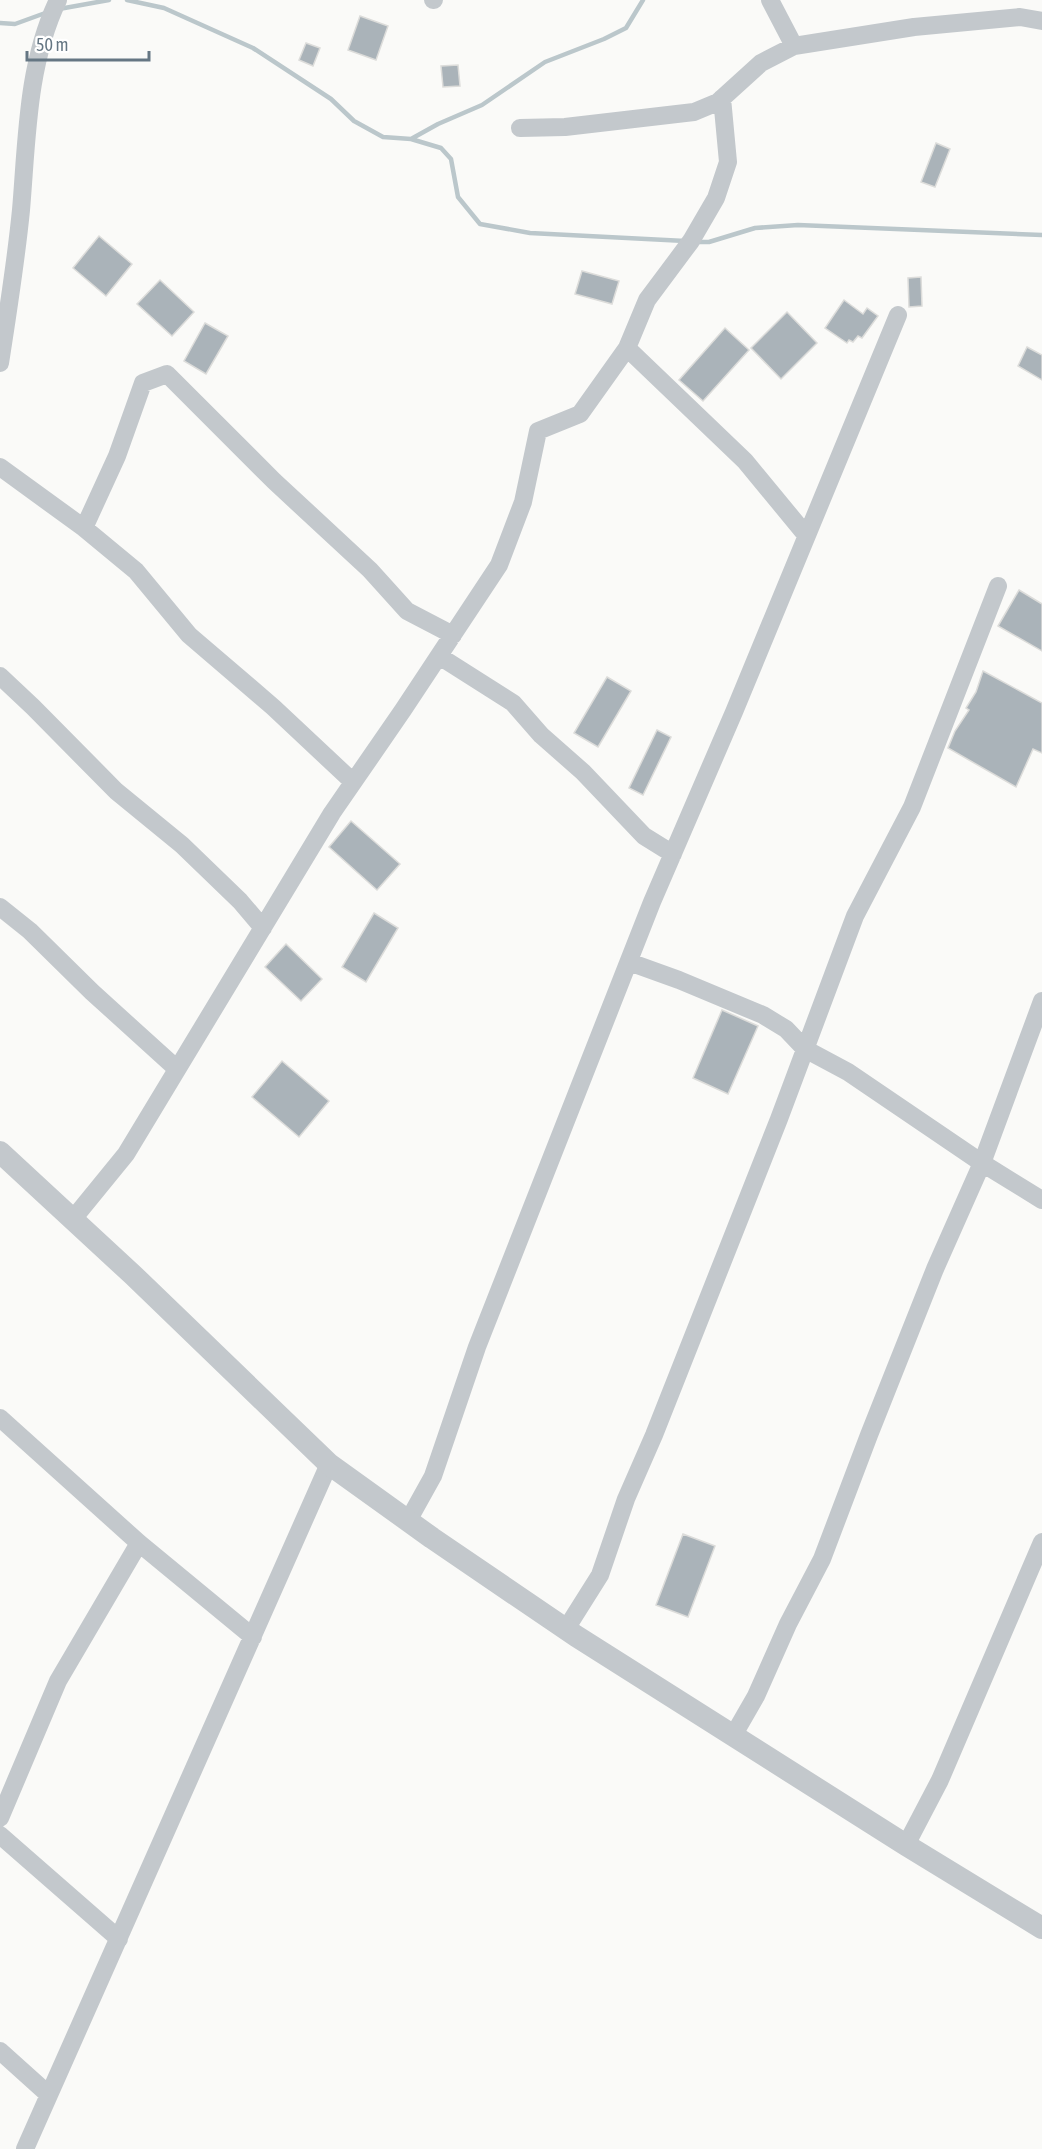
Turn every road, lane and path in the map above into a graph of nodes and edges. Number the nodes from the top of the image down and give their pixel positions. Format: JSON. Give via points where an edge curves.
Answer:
{"nodes":[{"id":1,"x":58,"y":0,"type":"edge"},
{"id":2,"x":770,"y":0,"type":"edge"},
{"id":3,"x":1042,"y":21,"type":"edge"},
{"id":4,"x":794,"y":46,"type":"junction"},
{"id":5,"x":722,"y":98,"type":"junction"},
{"id":6,"x":520,"y":128,"type":"dead end"},
{"id":7,"x":897,"y":315,"type":"dead end"},
{"id":8,"x":627,"y":348,"type":"junction"},
{"id":9,"x":0,"y":363,"type":"edge"},
{"id":10,"x":0,"y":467,"type":"edge"},
{"id":11,"x":84,"y":528,"type":"junction"},
{"id":12,"x":806,"y":535,"type":"junction"},
{"id":13,"x":998,"y":586,"type":"dead end"},
{"id":14,"x":453,"y":635,"type":"junction"},
{"id":15,"x":439,"y":656,"type":"junction"},
{"id":16,"x":0,"y":676,"type":"edge"},
{"id":17,"x":353,"y":782,"type":"junction"},
{"id":18,"x":673,"y":854,"type":"junction"},
{"id":19,"x":0,"y":907,"type":"edge"},
{"id":20,"x":263,"y":928,"type":"junction"},
{"id":21,"x":629,"y":962,"type":"junction"},
{"id":22,"x":1042,"y":1001,"type":"edge"},
{"id":23,"x":805,"y":1049,"type":"junction"},
{"id":24,"x":177,"y":1069,"type":"junction"},
{"id":25,"x":0,"y":1152,"type":"edge"},
{"id":26,"x":982,"y":1163,"type":"junction"},
{"id":27,"x":1042,"y":1200,"type":"edge"},
{"id":28,"x":73,"y":1219,"type":"junction"},
{"id":29,"x":0,"y":1420,"type":"edge"},
{"id":30,"x":329,"y":1464,"type":"junction"},
{"id":31,"x":408,"y":1521,"type":"junction"},
{"id":32,"x":1042,"y":1542,"type":"edge"},
{"id":33,"x":139,"y":1543,"type":"junction"},
{"id":34,"x":566,"y":1629,"type":"junction"},
{"id":35,"x":253,"y":1637,"type":"junction"},
{"id":36,"x":733,"y":1736,"type":"junction"},
{"id":37,"x":0,"y":1818,"type":"edge"},
{"id":38,"x":0,"y":1835,"type":"edge"},
{"id":39,"x":906,"y":1845,"type":"junction"},
{"id":40,"x":1042,"y":1928,"type":"edge"},
{"id":41,"x":119,"y":1939,"type":"junction"},
{"id":42,"x":0,"y":2051,"type":"edge"},
{"id":43,"x":49,"y":2095,"type":"junction"},
{"id":44,"x":24,"y":2149,"type":"edge"}],
"edges":[{"from":1,"to":9,"type":"street","via":[[41,42],[32,96],[17,250]]},
{"from":2,"to":4,"type":"street"},
{"from":3,"to":4,"type":"street","via":[[1020,17],[914,27]]},
{"from":4,"to":5,"type":"street","via":[[761,63]]},
{"from":5,"to":6,"type":"street","via":[[694,112],[565,127]]},
{"from":5,"to":8,"type":"street","via":[[728,162],[716,198],[691,241],[646,300]]},
{"from":7,"to":12,"type":"street"},
{"from":8,"to":12,"type":"street","via":[[745,461]]},
{"from":8,"to":14,"type":"street","via":[[580,414],[538,432],[523,502],[499,565]]},
{"from":10,"to":11,"type":"street"},
{"from":11,"to":14,"type":"street","via":[[117,456],[143,383],[167,374],[370,570],[407,611]]},
{"from":11,"to":17,"type":"street","via":[[136,571],[189,635]]},
{"from":12,"to":18,"type":"street"},
{"from":13,"to":23,"type":"street","via":[[912,807],[855,916]]},
{"from":14,"to":15,"type":"street"},
{"from":15,"to":17,"type":"street"},
{"from":15,"to":18,"type":"street","via":[[513,703],[644,836]]},
{"from":16,"to":20,"type":"street","via":[[116,791],[182,845]]},
{"from":17,"to":20,"type":"street"},
{"from":18,"to":21,"type":"street"},
{"from":19,"to":24,"type":"street"},
{"from":20,"to":24,"type":"street"},
{"from":21,"to":23,"type":"street","via":[[763,1015],[786,1029]]},
{"from":21,"to":31,"type":"street","via":[[477,1347],[433,1476]]},
{"from":22,"to":26,"type":"street"},
{"from":23,"to":26,"type":"street","via":[[848,1072]]},
{"from":23,"to":34,"type":"street","via":[[626,1499],[600,1575]]},
{"from":24,"to":28,"type":"street","via":[[126,1154]]},
{"from":25,"to":28,"type":"street"},
{"from":26,"to":27,"type":"street"},
{"from":26,"to":36,"type":"street","via":[[935,1269],[822,1559]]},
{"from":28,"to":30,"type":"street"},
{"from":29,"to":33,"type":"street"},
{"from":30,"to":31,"type":"street"},
{"from":30,"to":35,"type":"street"},
{"from":31,"to":34,"type":"street"},
{"from":32,"to":39,"type":"street","via":[[940,1780]]},
{"from":33,"to":35,"type":"street"},
{"from":33,"to":37,"type":"street","via":[[58,1681]]},
{"from":34,"to":36,"type":"street"},
{"from":35,"to":41,"type":"street"},
{"from":36,"to":39,"type":"street"},
{"from":38,"to":41,"type":"street"},
{"from":39,"to":40,"type":"street"},
{"from":41,"to":43,"type":"street"},
{"from":42,"to":43,"type":"street"},
{"from":43,"to":44,"type":"street"}]}
